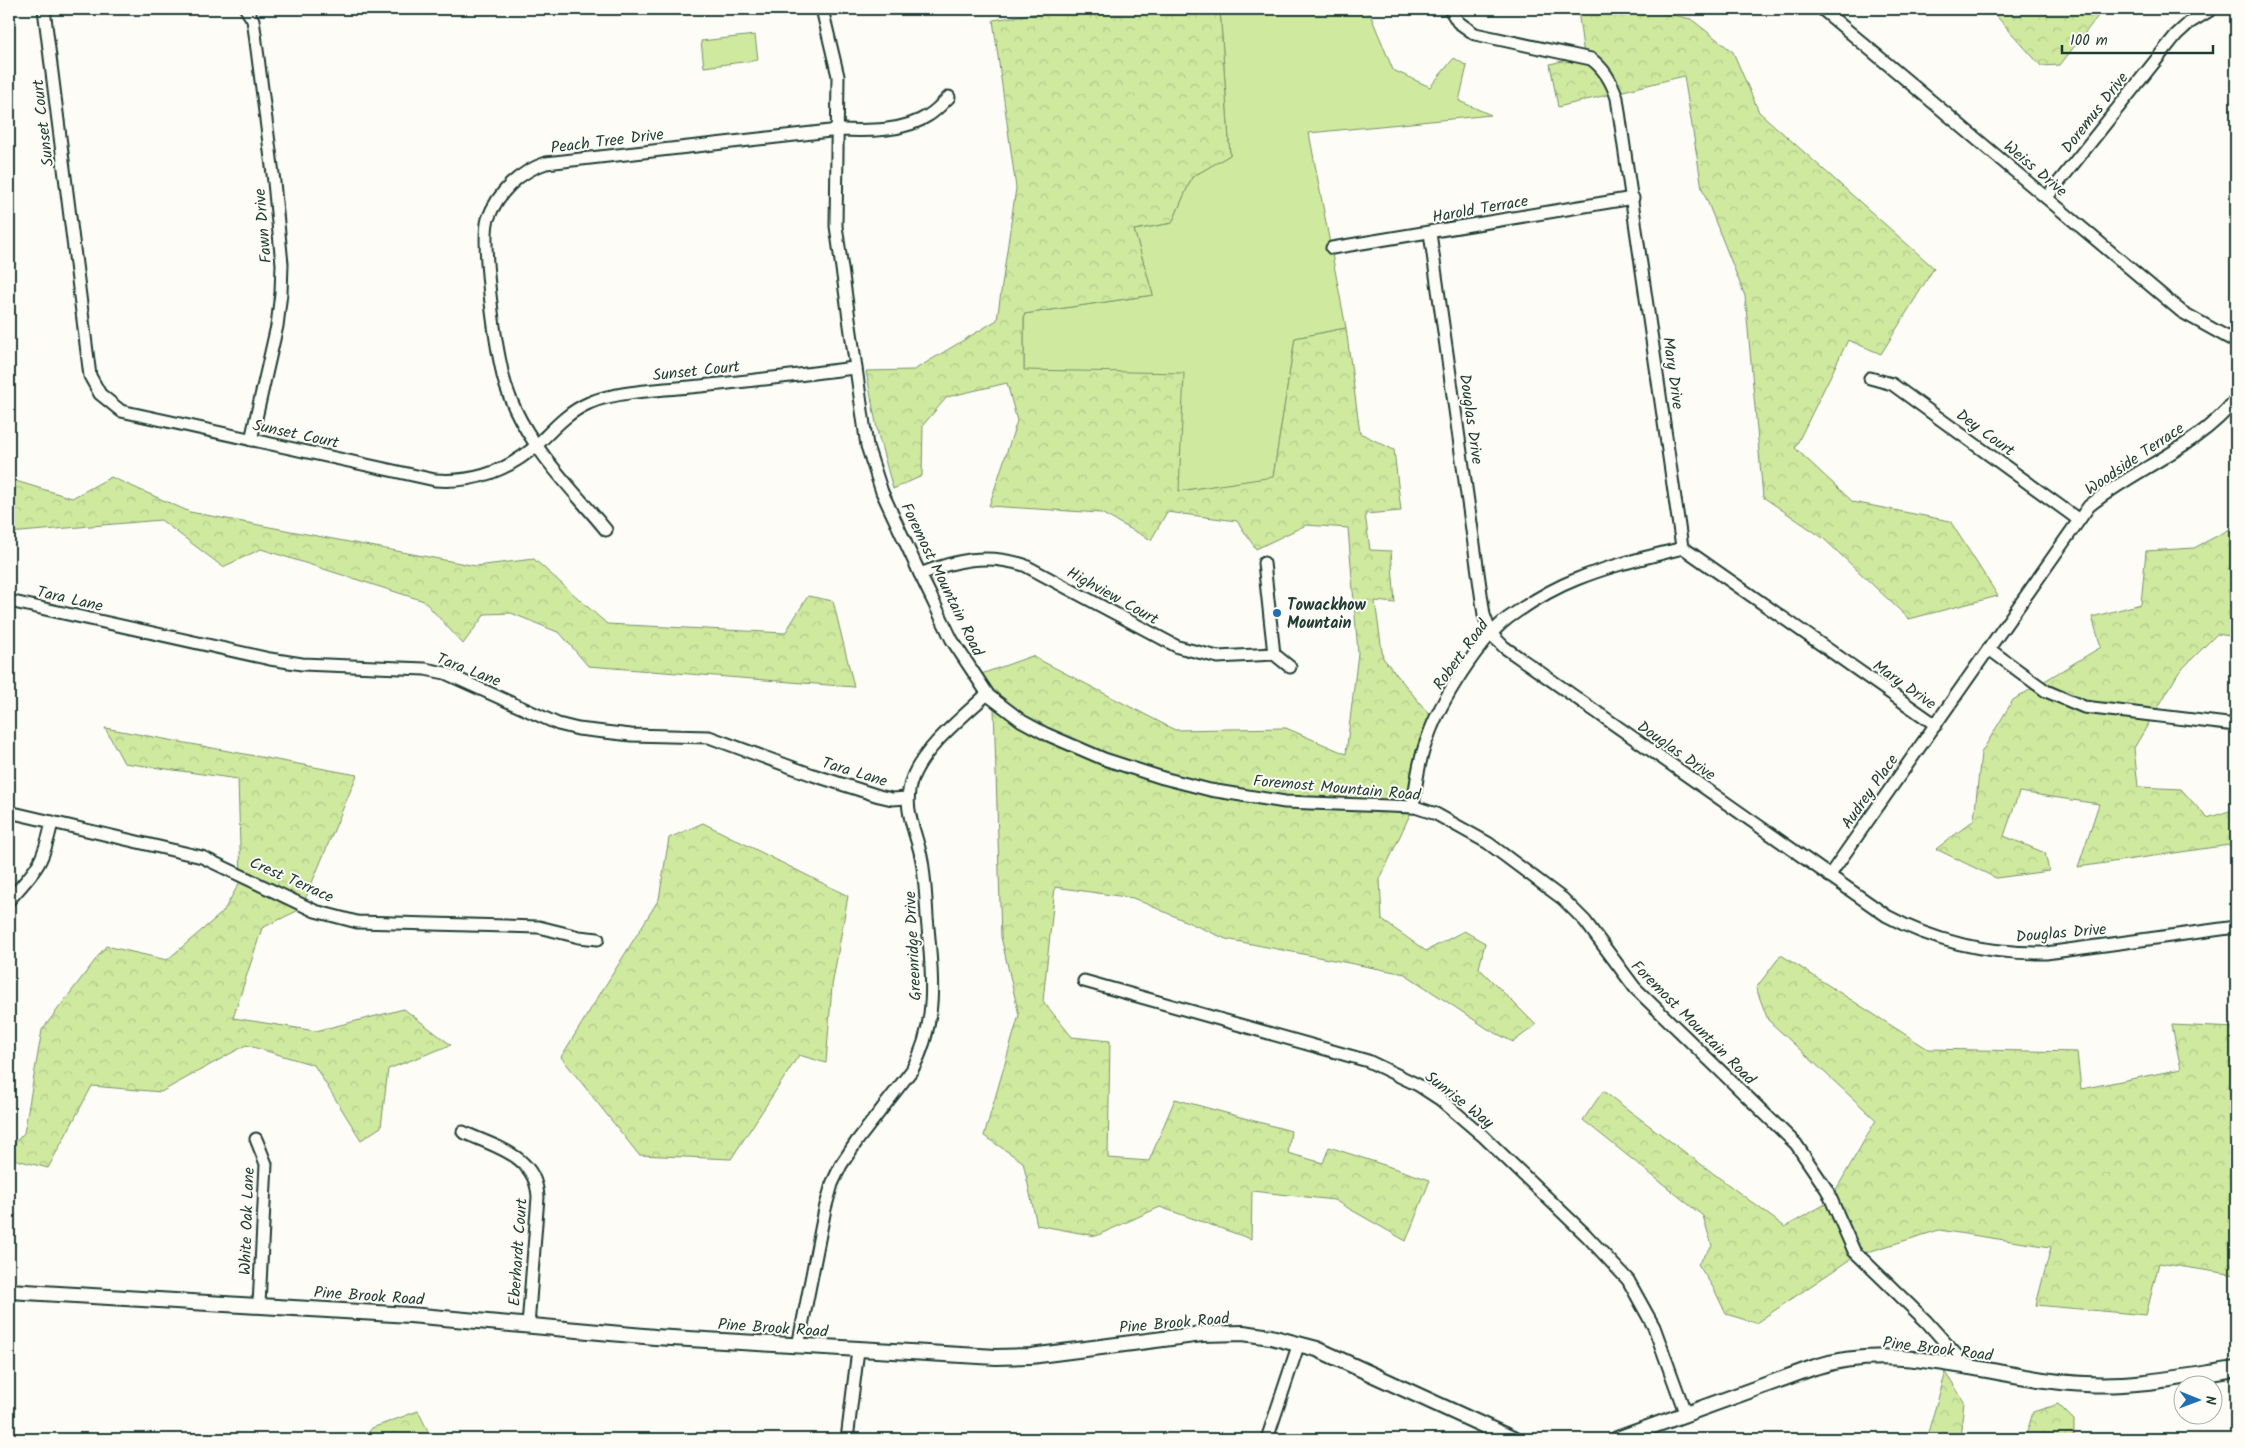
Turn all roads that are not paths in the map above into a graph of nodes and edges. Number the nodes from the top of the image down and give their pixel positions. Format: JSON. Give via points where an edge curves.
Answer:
{"nodes":[{"id":1,"x":44,"y":9,"type":"edge"},
{"id":2,"x":246,"y":9,"type":"edge"},
{"id":3,"x":822,"y":9,"type":"edge"},
{"id":4,"x":1450,"y":9,"type":"edge"},
{"id":5,"x":1822,"y":9,"type":"edge"},
{"id":6,"x":2212,"y":9,"type":"edge"},
{"id":7,"x":950,"y":97,"type":"dead end"},
{"id":8,"x":839,"y":130,"type":"junction"},
{"id":9,"x":2047,"y":197,"type":"junction"},
{"id":10,"x":1633,"y":198,"type":"junction"},
{"id":11,"x":1430,"y":233,"type":"junction"},
{"id":12,"x":1332,"y":248,"type":"dead end"},
{"id":13,"x":2236,"y":342,"type":"edge"},
{"id":14,"x":855,"y":368,"type":"junction"},
{"id":15,"x":1870,"y":378,"type":"dead end"},
{"id":16,"x":2236,"y":399,"type":"edge"},
{"id":17,"x":251,"y":440,"type":"junction"},
{"id":18,"x":537,"y":444,"type":"junction"},
{"id":19,"x":2079,"y":520,"type":"junction"},
{"id":20,"x":606,"y":530,"type":"dead end"},
{"id":21,"x":1683,"y":548,"type":"junction"},
{"id":22,"x":1264,"y":563,"type":"dead end"},
{"id":23,"x":920,"y":574,"type":"junction"},
{"id":24,"x":9,"y":601,"type":"edge"},
{"id":25,"x":1491,"y":634,"type":"junction"},
{"id":26,"x":1989,"y":649,"type":"junction"},
{"id":27,"x":1274,"y":654,"type":"junction"},
{"id":28,"x":1290,"y":667,"type":"dead end"},
{"id":29,"x":986,"y":694,"type":"junction"},
{"id":30,"x":2236,"y":724,"type":"edge"},
{"id":31,"x":1936,"y":725,"type":"junction"},
{"id":32,"x":908,"y":798,"type":"junction"},
{"id":33,"x":1413,"y":807,"type":"junction"},
{"id":34,"x":9,"y":812,"type":"edge"},
{"id":35,"x":52,"y":822,"type":"junction"},
{"id":36,"x":1829,"y":876,"type":"junction"},
{"id":37,"x":9,"y":900,"type":"edge"},
{"id":38,"x":2236,"y":927,"type":"edge"},
{"id":39,"x":598,"y":938,"type":"dead end"},
{"id":40,"x":1084,"y":981,"type":"dead end"},
{"id":41,"x":463,"y":1132,"type":"dead end"},
{"id":42,"x":256,"y":1140,"type":"dead end"},
{"id":43,"x":9,"y":1291,"type":"edge"},
{"id":44,"x":259,"y":1305,"type":"junction"},
{"id":45,"x":528,"y":1326,"type":"junction"},
{"id":46,"x":1299,"y":1343,"type":"junction"},
{"id":47,"x":798,"y":1346,"type":"junction"},
{"id":48,"x":858,"y":1350,"type":"junction"},
{"id":49,"x":1968,"y":1368,"type":"junction"},
{"id":50,"x":2236,"y":1369,"type":"edge"},
{"id":51,"x":1686,"y":1415,"type":"junction"},
{"id":52,"x":1494,"y":1436,"type":"edge"},
{"id":53,"x":847,"y":1439,"type":"edge"},
{"id":54,"x":1267,"y":1439,"type":"edge"},
{"id":55,"x":1514,"y":1439,"type":"edge"},
{"id":56,"x":1616,"y":1439,"type":"edge"}],
"edges":[{"from":1,"to":17,"type":"street","name":"Sunset Court","via":[[84,341],[92,382],[104,399],[121,411]]},
{"from":2,"to":17,"type":"street","name":"Fawn Drive","via":[[256,34],[282,264],[277,326]]},
{"from":3,"to":8,"type":"street","name":"Foremost Mountain Road","via":[[838,76]]},
{"from":4,"to":10,"type":"street","name":"Mary Drive","via":[[1458,22],[1475,34],[1572,54],[1591,60],[1602,68],[1617,98]]},
{"from":5,"to":9,"type":"street","name":"Weiss Drive"},
{"from":6,"to":9,"type":"street","name":"Doremus Drive","via":[[2176,35]]},
{"from":7,"to":8,"type":"street","name":"Peach Tree Drive","via":[[917,122],[884,129]]},
{"from":8,"to":14,"type":"street","name":"Foremost Mountain Road","via":[[836,226]]},
{"from":8,"to":18,"type":"street","name":"Peach Tree Drive","via":[[546,164],[528,172],[506,189],[488,220],[486,246],[497,342],[501,367],[515,409]]},
{"from":9,"to":13,"type":"street","name":"Weiss Drive","via":[[2182,312]]},
{"from":10,"to":11,"type":"street","name":"Harold Terrace"},
{"from":10,"to":21,"type":"street","name":"Mary Drive"},
{"from":11,"to":12,"type":"street","name":"Harold Terrace"},
{"from":11,"to":25,"type":"street","name":"Douglas Drive","via":[[1481,596]]},
{"from":14,"to":18,"type":"street","name":"Sunset Court","via":[[649,391],[590,402],[574,411]]},
{"from":14,"to":23,"type":"street","name":"Foremost Mountain Road","via":[[874,472]]},
{"from":15,"to":19,"type":"street","name":"Dey Court","via":[[1892,384]]},
{"from":16,"to":19,"type":"street","name":"Woodside Terrace","via":[[2206,428],[2112,488],[2089,506]]},
{"from":17,"to":18,"type":"street","name":"Sunset Court","via":[[449,481],[490,474]]},
{"from":18,"to":20,"type":"street","name":"Peach Tree Drive"},
{"from":19,"to":26,"type":"street","name":"Woodside Terrace"},
{"from":21,"to":25,"type":"street","name":"Robert Road","via":[[1576,579],[1508,618]]},
{"from":21,"to":31,"type":"street","name":"Mary Drive"},
{"from":22,"to":27,"type":"street"},
{"from":23,"to":27,"type":"street","name":"Highview Court","via":[[963,559],[1011,560],[1178,647],[1218,657]]},
{"from":23,"to":29,"type":"street","name":"Foremost Mountain Road","via":[[952,640]]},
{"from":24,"to":32,"type":"street","name":"Tara Lane","via":[[270,659],[302,664],[425,669],[445,674],[558,724],[631,735],[709,737],[879,796]]},
{"from":25,"to":33,"type":"street","name":"Robert Road","via":[[1438,713],[1420,763]]},
{"from":25,"to":36,"type":"street","name":"Douglas Drive","via":[[1559,687]]},
{"from":26,"to":30,"type":"street","via":[[2046,690],[2077,705]]},
{"from":26,"to":31,"type":"street","name":"Woodside Terrace"},
{"from":27,"to":28,"type":"street"},
{"from":29,"to":32,"type":"street","name":"Greenridge Drive","via":[[926,755],[912,779]]},
{"from":29,"to":33,"type":"street","name":"Foremost Mountain Road","via":[[1046,734],[1104,759],[1163,778],[1218,792],[1277,801]]},
{"from":31,"to":36,"type":"street","name":"Audrey Place"},
{"from":32,"to":47,"type":"street","name":"Greenridge Drive","via":[[909,820],[922,860],[932,970],[928,1032],[912,1070],[857,1141],[832,1184]]},
{"from":33,"to":49,"type":"street","name":"Foremost Mountain Road","via":[[1436,814],[1488,843],[1563,899],[1585,921],[1635,988],[1796,1144],[1827,1190],[1854,1251],[1926,1321]]},
{"from":34,"to":35,"type":"street","name":"Crest Terrace"},
{"from":35,"to":37,"type":"street","via":[[41,862]]},
{"from":35,"to":39,"type":"street","name":"Crest Terrace","via":[[202,857],[314,910],[357,922],[540,927],[579,937]]},
{"from":36,"to":38,"type":"street","name":"Douglas Drive","via":[[1887,916],[1916,930],[1997,952],[2046,953]]},
{"from":40,"to":51,"type":"street","name":"Sunrise Way","via":[[1368,1061],[1441,1100],[1490,1142],[1628,1280],[1654,1327]]},
{"from":41,"to":45,"type":"street","name":"Eberhardt Court","via":[[516,1156],[531,1170],[536,1183],[538,1197]]},
{"from":42,"to":44,"type":"street","name":"White Oak Lane","via":[[266,1164]]},
{"from":43,"to":44,"type":"street","name":"Pine Brook Road"},
{"from":44,"to":45,"type":"street","name":"Pine Brook Road"},
{"from":45,"to":47,"type":"street","name":"Pine Brook Road"},
{"from":46,"to":48,"type":"street","name":"Pine Brook Road","via":[[1222,1333],[1031,1356]]},
{"from":46,"to":52,"type":"street","name":"Pine Brook Road","via":[[1390,1382]]},
{"from":46,"to":54,"type":"street"},
{"from":47,"to":48,"type":"street","name":"Pine Brook Road"},
{"from":48,"to":53,"type":"street"},
{"from":49,"to":50,"type":"street","name":"Pine Brook Road","via":[[2051,1381],[2110,1384]]},
{"from":49,"to":51,"type":"street","name":"Pine Brook Road","via":[[1886,1357],[1845,1359]]},
{"from":51,"to":56,"type":"street","name":"Pine Brook Road"},
{"from":52,"to":55,"type":"street","name":"Pine Brook Road"}]}
